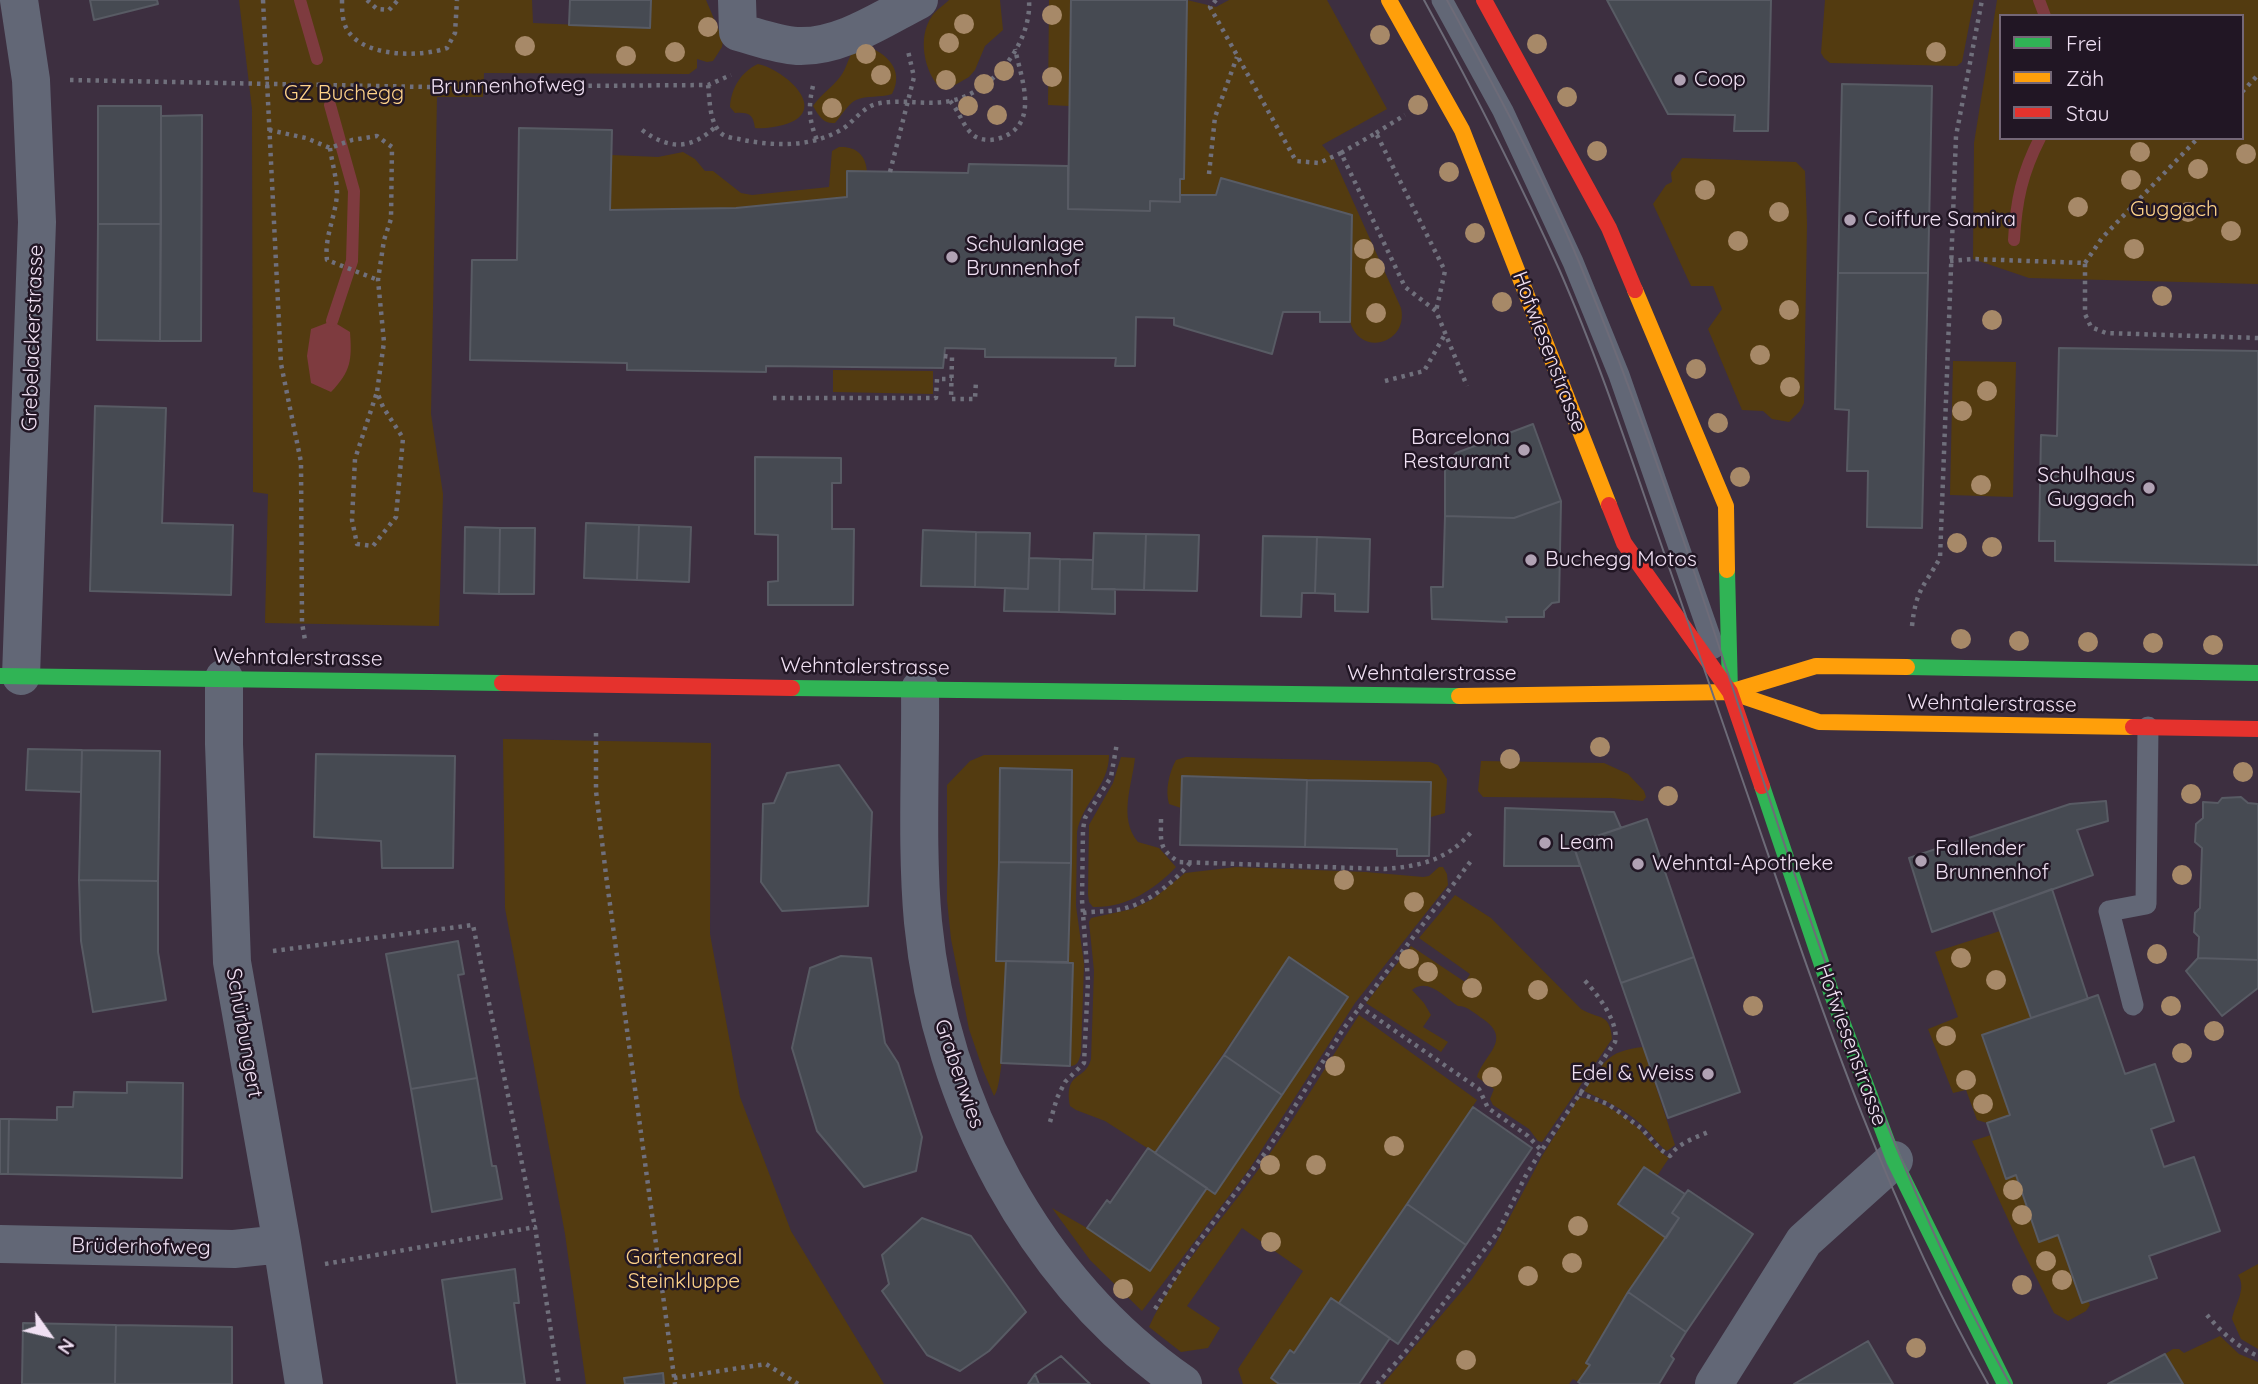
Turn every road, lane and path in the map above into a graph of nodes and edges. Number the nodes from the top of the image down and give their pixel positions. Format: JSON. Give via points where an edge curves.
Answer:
{"nodes":[{"id":1,"x":19,"y":0,"type":"edge"},
{"id":2,"x":263,"y":0,"type":"edge"},
{"id":3,"x":342,"y":0,"type":"edge"},
{"id":4,"x":367,"y":0,"type":"edge"},
{"id":5,"x":398,"y":0,"type":"edge"},
{"id":6,"x":457,"y":0,"type":"edge"},
{"id":7,"x":919,"y":0,"type":"edge"},
{"id":8,"x":1029,"y":0,"type":"edge"},
{"id":9,"x":1216,"y":0,"type":"edge"},
{"id":10,"x":1389,"y":0,"type":"edge"},
{"id":11,"x":1442,"y":0,"type":"edge"},
{"id":12,"x":1484,"y":0,"type":"edge"},
{"id":13,"x":1982,"y":0,"type":"edge"},
{"id":14,"x":738,"y":16,"type":"edge"},
{"id":15,"x":905,"y":43,"type":"dead end"},
{"id":16,"x":1015,"y":48,"type":"junction"},
{"id":17,"x":1237,"y":56,"type":"junction"},
{"id":18,"x":731,"y":75,"type":"dead end"},
{"id":19,"x":2258,"y":75,"type":"edge"},
{"id":20,"x":815,"y":78,"type":"dead end"},
{"id":21,"x":15,"y":81,"type":"edge"},
{"id":22,"x":268,"y":84,"type":"junction"},
{"id":23,"x":708,"y":85,"type":"junction"},
{"id":24,"x":2244,"y":90,"type":"edge"},
{"id":25,"x":908,"y":101,"type":"junction"},
{"id":26,"x":950,"y":101,"type":"junction"},
{"id":27,"x":1414,"y":108,"type":"dead end"},
{"id":28,"x":716,"y":127,"type":"junction"},
{"id":29,"x":269,"y":130,"type":"junction"},
{"id":30,"x":642,"y":130,"type":"dead end"},
{"id":31,"x":1376,"y":133,"type":"junction"},
{"id":32,"x":817,"y":140,"type":"junction"},
{"id":33,"x":2196,"y":140,"type":"edge"},
{"id":34,"x":330,"y":148,"type":"junction"},
{"id":35,"x":1341,"y":153,"type":"junction"},
{"id":36,"x":890,"y":172,"type":"dead end"},
{"id":37,"x":1209,"y":174,"type":"dead end"},
{"id":38,"x":1950,"y":261,"type":"junction"},
{"id":39,"x":2085,"y":263,"type":"junction"},
{"id":40,"x":378,"y":281,"type":"junction"},
{"id":41,"x":1436,"y":311,"type":"junction"},
{"id":42,"x":1445,"y":335,"type":"junction"},
{"id":43,"x":2258,"y":338,"type":"edge"},
{"id":44,"x":944,"y":356,"type":"dead end"},
{"id":45,"x":952,"y":379,"type":"junction"},
{"id":46,"x":976,"y":381,"type":"dead end"},
{"id":47,"x":1385,"y":381,"type":"dead end"},
{"id":48,"x":1467,"y":386,"type":"dead end"},
{"id":49,"x":377,"y":392,"type":"junction"},
{"id":50,"x":773,"y":398,"type":"dead end"},
{"id":51,"x":1912,"y":628,"type":"dead end"},
{"id":52,"x":305,"y":634,"type":"dead end"},
{"id":53,"x":2258,"y":673,"type":"edge"},
{"id":54,"x":11,"y":676,"type":"edge"},
{"id":55,"x":224,"y":678,"type":"junction"},
{"id":56,"x":920,"y":689,"type":"junction"},
{"id":57,"x":1730,"y":692,"type":"junction"},
{"id":58,"x":2148,"y":727,"type":"junction"},
{"id":59,"x":2258,"y":729,"type":"edge"},
{"id":60,"x":596,"y":733,"type":"dead end"},
{"id":61,"x":1116,"y":743,"type":"dead end"},
{"id":62,"x":1161,"y":818,"type":"dead end"},
{"id":63,"x":1472,"y":831,"type":"dead end"},
{"id":64,"x":1471,"y":861,"type":"dead end"},
{"id":65,"x":1191,"y":862,"type":"junction"},
{"id":66,"x":1083,"y":914,"type":"junction"},
{"id":67,"x":261,"y":953,"type":"dead end"},
{"id":68,"x":1582,"y":978,"type":"dead end"},
{"id":69,"x":2133,"y":1005,"type":"dead end"},
{"id":70,"x":1359,"y":1006,"type":"junction"},
{"id":71,"x":1579,"y":1093,"type":"junction"},
{"id":72,"x":1050,"y":1122,"type":"dead end"},
{"id":73,"x":1709,"y":1132,"type":"dead end"},
{"id":74,"x":1541,"y":1150,"type":"junction"},
{"id":75,"x":1894,"y":1160,"type":"junction"},
{"id":76,"x":535,"y":1227,"type":"junction"},
{"id":77,"x":0,"y":1244,"type":"edge"},
{"id":78,"x":282,"y":1244,"type":"junction"},
{"id":79,"x":318,"y":1265,"type":"dead end"},
{"id":80,"x":1152,"y":1315,"type":"dead end"},
{"id":81,"x":2207,"y":1315,"type":"dead end"},
{"id":82,"x":2258,"y":1356,"type":"edge"},
{"id":83,"x":674,"y":1381,"type":"edge"},
{"id":84,"x":304,"y":1384,"type":"edge"},
{"id":85,"x":559,"y":1384,"type":"edge"},
{"id":86,"x":798,"y":1384,"type":"edge"},
{"id":87,"x":1183,"y":1384,"type":"edge"},
{"id":88,"x":1377,"y":1384,"type":"edge"},
{"id":89,"x":1714,"y":1384,"type":"edge"},
{"id":90,"x":2005,"y":1384,"type":"edge"}],
"edges":[{"from":1,"to":21,"type":"street","name":"Grebelackerstrasse"},
{"from":2,"to":22,"type":"path"},
{"from":3,"to":6,"type":"path","via":[[342,20],[351,36],[392,54],[447,48],[455,33]]},
{"from":4,"to":5,"type":"path","via":[[377,9],[389,10]]},
{"from":7,"to":14,"type":"street","via":[[820,45],[795,46]]},
{"from":8,"to":16,"type":"path","via":[[1030,11]]},
{"from":9,"to":17,"type":"path","via":[[1210,7]]},
{"from":10,"to":57,"type":"main road","name":"Hofwiesenstrasse","via":[[1462,130],[1624,543]]},
{"from":11,"to":57,"type":"lane","name":"Hofwiesenstrasse","via":[[1503,111],[1573,262],[1619,375]]},
{"from":12,"to":57,"type":"main road","name":"Hofwiesenstrasse","via":[[1609,228],[1726,506]]},
{"from":13,"to":38,"type":"path","via":[[1956,136]]},
{"from":15,"to":25,"type":"path","via":[[914,77]]},
{"from":16,"to":26,"type":"path","via":[[1000,73],[982,89]]},
{"from":16,"to":26,"type":"path","via":[[1025,92],[1025,115],[1016,128],[997,139],[981,139],[971,134]]},
{"from":17,"to":35,"type":"path","via":[[1296,161],[1319,163]]},
{"from":17,"to":37,"type":"path","via":[[1215,117]]},
{"from":18,"to":23,"type":"path","name":"Brunnenhofweg"},
{"from":19,"to":24,"type":"path"},
{"from":20,"to":32,"type":"path","via":[[809,104]]},
{"from":21,"to":22,"type":"path","name":"Brunnenhofweg"},
{"from":21,"to":54,"type":"street","name":"Grebelackerstrasse","via":[[37,222]]},
{"from":22,"to":23,"type":"path","name":"Brunnenhofweg"},
{"from":22,"to":29,"type":"path"},
{"from":23,"to":28,"type":"path"},
{"from":25,"to":26,"type":"path"},
{"from":25,"to":32,"type":"path","via":[[873,105],[839,132]]},
{"from":25,"to":36,"type":"path"},
{"from":27,"to":31,"type":"path"},
{"from":28,"to":30,"type":"path","via":[[692,143],[677,145],[663,143]]},
{"from":28,"to":32,"type":"path","via":[[730,137],[756,142],[792,145]]},
{"from":29,"to":34,"type":"path"},
{"from":29,"to":52,"type":"path","via":[[281,364],[300,462]]},
{"from":31,"to":35,"type":"path"},
{"from":31,"to":41,"type":"path","via":[[1445,271]]},
{"from":33,"to":39,"type":"path","via":[[2102,238]]},
{"from":34,"to":40,"type":"path","via":[[337,192],[325,246],[327,260]]},
{"from":34,"to":40,"type":"path","via":[[377,136],[392,147],[391,219]]},
{"from":35,"to":41,"type":"path","via":[[1405,287]]},
{"from":38,"to":39,"type":"path"},
{"from":38,"to":51,"type":"path","via":[[1940,558],[1915,601]]},
{"from":39,"to":43,"type":"path","via":[[2085,314],[2091,327],[2106,333]]},
{"from":40,"to":49,"type":"path","via":[[384,342]]},
{"from":41,"to":42,"type":"path"},
{"from":42,"to":47,"type":"path","via":[[1424,371]]},
{"from":42,"to":48,"type":"path"},
{"from":44,"to":45,"type":"path","via":[[952,357]]},
{"from":45,"to":46,"type":"path","via":[[951,399],[975,399]]},
{"from":45,"to":50,"type":"path","via":[[937,379],[936,398]]},
{"from":49,"to":49,"type":"path","via":[[402,438],[396,517],[373,546],[358,544],[352,520],[355,459]]},
{"from":53,"to":57,"type":"main road","name":"Wehntalerstrasse","via":[[1816,666]]},
{"from":54,"to":55,"type":"main road","name":"Wehntalerstrasse"},
{"from":55,"to":56,"type":"main road","name":"Wehntalerstrasse"},
{"from":55,"to":78,"type":"street","name":"Schürbungert","via":[[232,962]]},
{"from":56,"to":57,"type":"main road","name":"Wehntalerstrasse","via":[[1427,697]]},
{"from":56,"to":87,"type":"street","name":"Grabenwies","via":[[923,922],[933,994],[953,1066],[982,1140],[1050,1254],[1134,1346]]},
{"from":57,"to":58,"type":"main road","name":"Wehntalerstrasse","via":[[1819,722]]},
{"from":57,"to":75,"type":"main road","name":"Hofwiesenstrasse","via":[[1830,992]]},
{"from":58,"to":59,"type":"main road","name":"Wehntalerstrasse"},
{"from":58,"to":69,"type":"lane","via":[[2147,904],[2109,911]]},
{"from":60,"to":83,"type":"path","via":[[596,791],[606,875]]},
{"from":61,"to":66,"type":"path","via":[[1111,777],[1085,818]]},
{"from":62,"to":65,"type":"path","via":[[1164,850],[1179,862]]},
{"from":63,"to":65,"type":"path","via":[[1437,859],[1414,867]]},
{"from":64,"to":70,"type":"path"},
{"from":65,"to":66,"type":"path","via":[[1140,903]]},
{"from":66,"to":72,"type":"path","via":[[1088,981],[1084,1063],[1065,1082]]},
{"from":67,"to":76,"type":"path","via":[[473,925]]},
{"from":68,"to":71,"type":"path","via":[[1608,1012],[1617,1035]]},
{"from":70,"to":74,"type":"path","via":[[1479,1089],[1488,1108]]},
{"from":70,"to":80,"type":"path","via":[[1268,1149],[1194,1248]]},
{"from":71,"to":73,"type":"path","via":[[1608,1104],[1670,1156]]},
{"from":71,"to":74,"type":"path"},
{"from":74,"to":88,"type":"path","via":[[1475,1265]]},
{"from":75,"to":89,"type":"street","via":[[1804,1241]]},
{"from":75,"to":90,"type":"main road","name":"Hofwiesenstrasse"},
{"from":76,"to":79,"type":"path"},
{"from":76,"to":85,"type":"path"},
{"from":77,"to":78,"type":"street","name":"Brüderhofweg","via":[[234,1249]]},
{"from":78,"to":84,"type":"street","name":"Schürbungert"},
{"from":81,"to":82,"type":"path"},
{"from":83,"to":86,"type":"path","via":[[766,1364]]}]}
